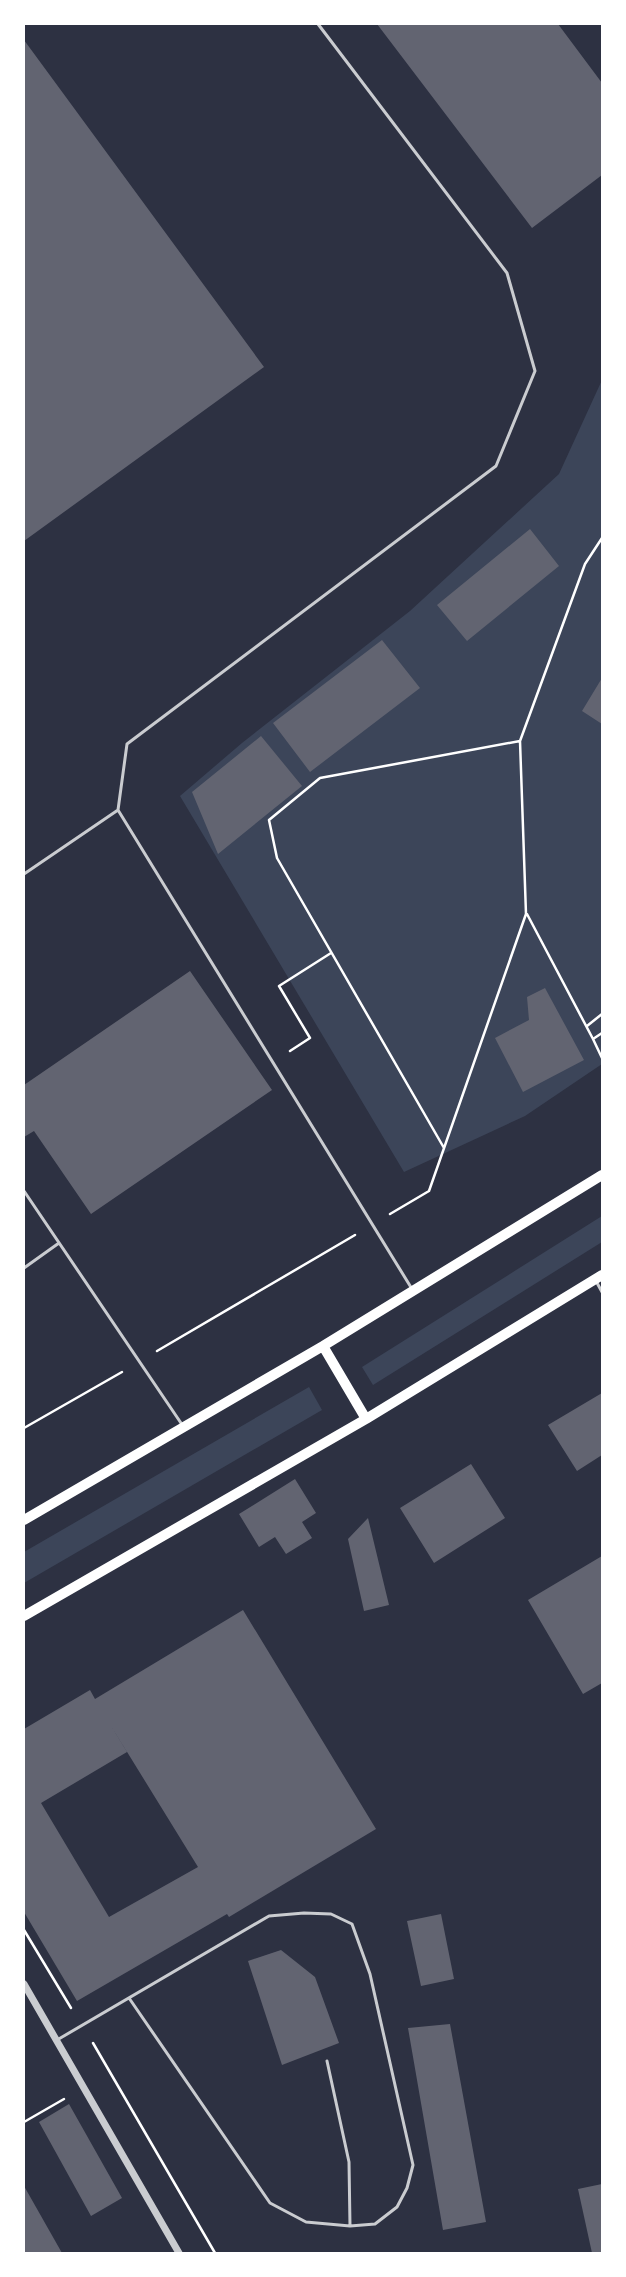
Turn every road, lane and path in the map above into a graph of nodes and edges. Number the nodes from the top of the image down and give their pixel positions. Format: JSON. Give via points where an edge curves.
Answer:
{"nodes":[{"id":1,"x":318,"y":24,"type":"edge"},
{"id":2,"x":602,"y":538,"type":"edge"},
{"id":3,"x":520,"y":741,"type":"junction"},
{"id":4,"x":118,"y":810,"type":"junction"},
{"id":5,"x":24,"y":874,"type":"edge"},
{"id":6,"x":526,"y":914,"type":"junction"},
{"id":7,"x":331,"y":953,"type":"junction"},
{"id":8,"x":602,"y":1014,"type":"edge"},
{"id":9,"x":587,"y":1026,"type":"junction"},
{"id":10,"x":602,"y":1033,"type":"edge"},
{"id":11,"x":310,"y":1038,"type":"dead end"},
{"id":12,"x":593,"y":1040,"type":"junction"},
{"id":13,"x":602,"y":1058,"type":"edge"},
{"id":14,"x":444,"y":1148,"type":"junction"},
{"id":15,"x":602,"y":1175,"type":"edge"},
{"id":16,"x":24,"y":1192,"type":"edge"},
{"id":17,"x":372,"y":1224,"type":"junction"},
{"id":18,"x":59,"y":1243,"type":"junction"},
{"id":19,"x":24,"y":1268,"type":"edge"},
{"id":20,"x":598,"y":1278,"type":"edge"},
{"id":21,"x":414,"y":1291,"type":"junction"},
{"id":22,"x":602,"y":1292,"type":"edge"},
{"id":23,"x":323,"y":1346,"type":"junction"},
{"id":24,"x":139,"y":1361,"type":"junction"},
{"id":25,"x":366,"y":1419,"type":"junction"},
{"id":26,"x":184,"y":1427,"type":"junction"},
{"id":27,"x":24,"y":1428,"type":"edge"},
{"id":28,"x":24,"y":1520,"type":"edge"},
{"id":29,"x":24,"y":1616,"type":"edge"},
{"id":30,"x":24,"y":1930,"type":"edge"},
{"id":31,"x":24,"y":1984,"type":"edge"},
{"id":32,"x":130,"y":1998,"type":"junction"},
{"id":33,"x":82,"y":2026,"type":"junction"},
{"id":34,"x":56,"y":2041,"type":"junction"},
{"id":35,"x":327,"y":2062,"type":"dead end"},
{"id":36,"x":83,"y":2088,"type":"junction"},
{"id":37,"x":24,"y":2122,"type":"edge"},
{"id":38,"x":350,"y":2226,"type":"junction"},
{"id":39,"x":179,"y":2253,"type":"edge"},
{"id":40,"x":215,"y":2253,"type":"edge"}],
"edges":[{"from":1,"to":4,"type":"lane","via":[[506,273],[535,371],[496,466],[127,744]]},
{"from":2,"to":3,"type":"path","via":[[585,564]]},
{"from":3,"to":6,"type":"path"},
{"from":3,"to":7,"type":"path","via":[[320,778],[269,820],[277,858]]},
{"from":4,"to":5,"type":"lane"},
{"from":4,"to":17,"type":"lane"},
{"from":6,"to":9,"type":"path"},
{"from":6,"to":14,"type":"path"},
{"from":7,"to":11,"type":"path","via":[[279,986]]},
{"from":7,"to":14,"type":"path"},
{"from":8,"to":9,"type":"path"},
{"from":9,"to":12,"type":"path"},
{"from":10,"to":12,"type":"path"},
{"from":12,"to":13,"type":"path"},
{"from":14,"to":17,"type":"path","via":[[429,1191]]},
{"from":15,"to":21,"type":"main road"},
{"from":16,"to":18,"type":"lane"},
{"from":17,"to":21,"type":"lane"},
{"from":17,"to":24,"type":"path"},
{"from":18,"to":19,"type":"lane"},
{"from":18,"to":24,"type":"lane"},
{"from":20,"to":22,"type":"lane"},
{"from":20,"to":25,"type":"main road"},
{"from":21,"to":23,"type":"main road"},
{"from":23,"to":25,"type":"main road"},
{"from":23,"to":26,"type":"main road"},
{"from":24,"to":26,"type":"lane"},
{"from":24,"to":27,"type":"path"},
{"from":25,"to":29,"type":"main road"},
{"from":26,"to":28,"type":"main road"},
{"from":30,"to":33,"type":"path"},
{"from":31,"to":34,"type":"street"},
{"from":32,"to":33,"type":"lane"},
{"from":32,"to":38,"type":"lane","via":[[270,2203],[306,2222]]},
{"from":32,"to":38,"type":"lane","via":[[269,1916],[331,1914],[352,1924],[370,1974],[413,2165],[407,2188],[397,2206],[375,2224]]},
{"from":33,"to":34,"type":"lane"},
{"from":33,"to":40,"type":"path"},
{"from":34,"to":36,"type":"street"},
{"from":35,"to":38,"type":"lane","via":[[349,2162]]},
{"from":36,"to":37,"type":"path"},
{"from":36,"to":39,"type":"street"}]}
